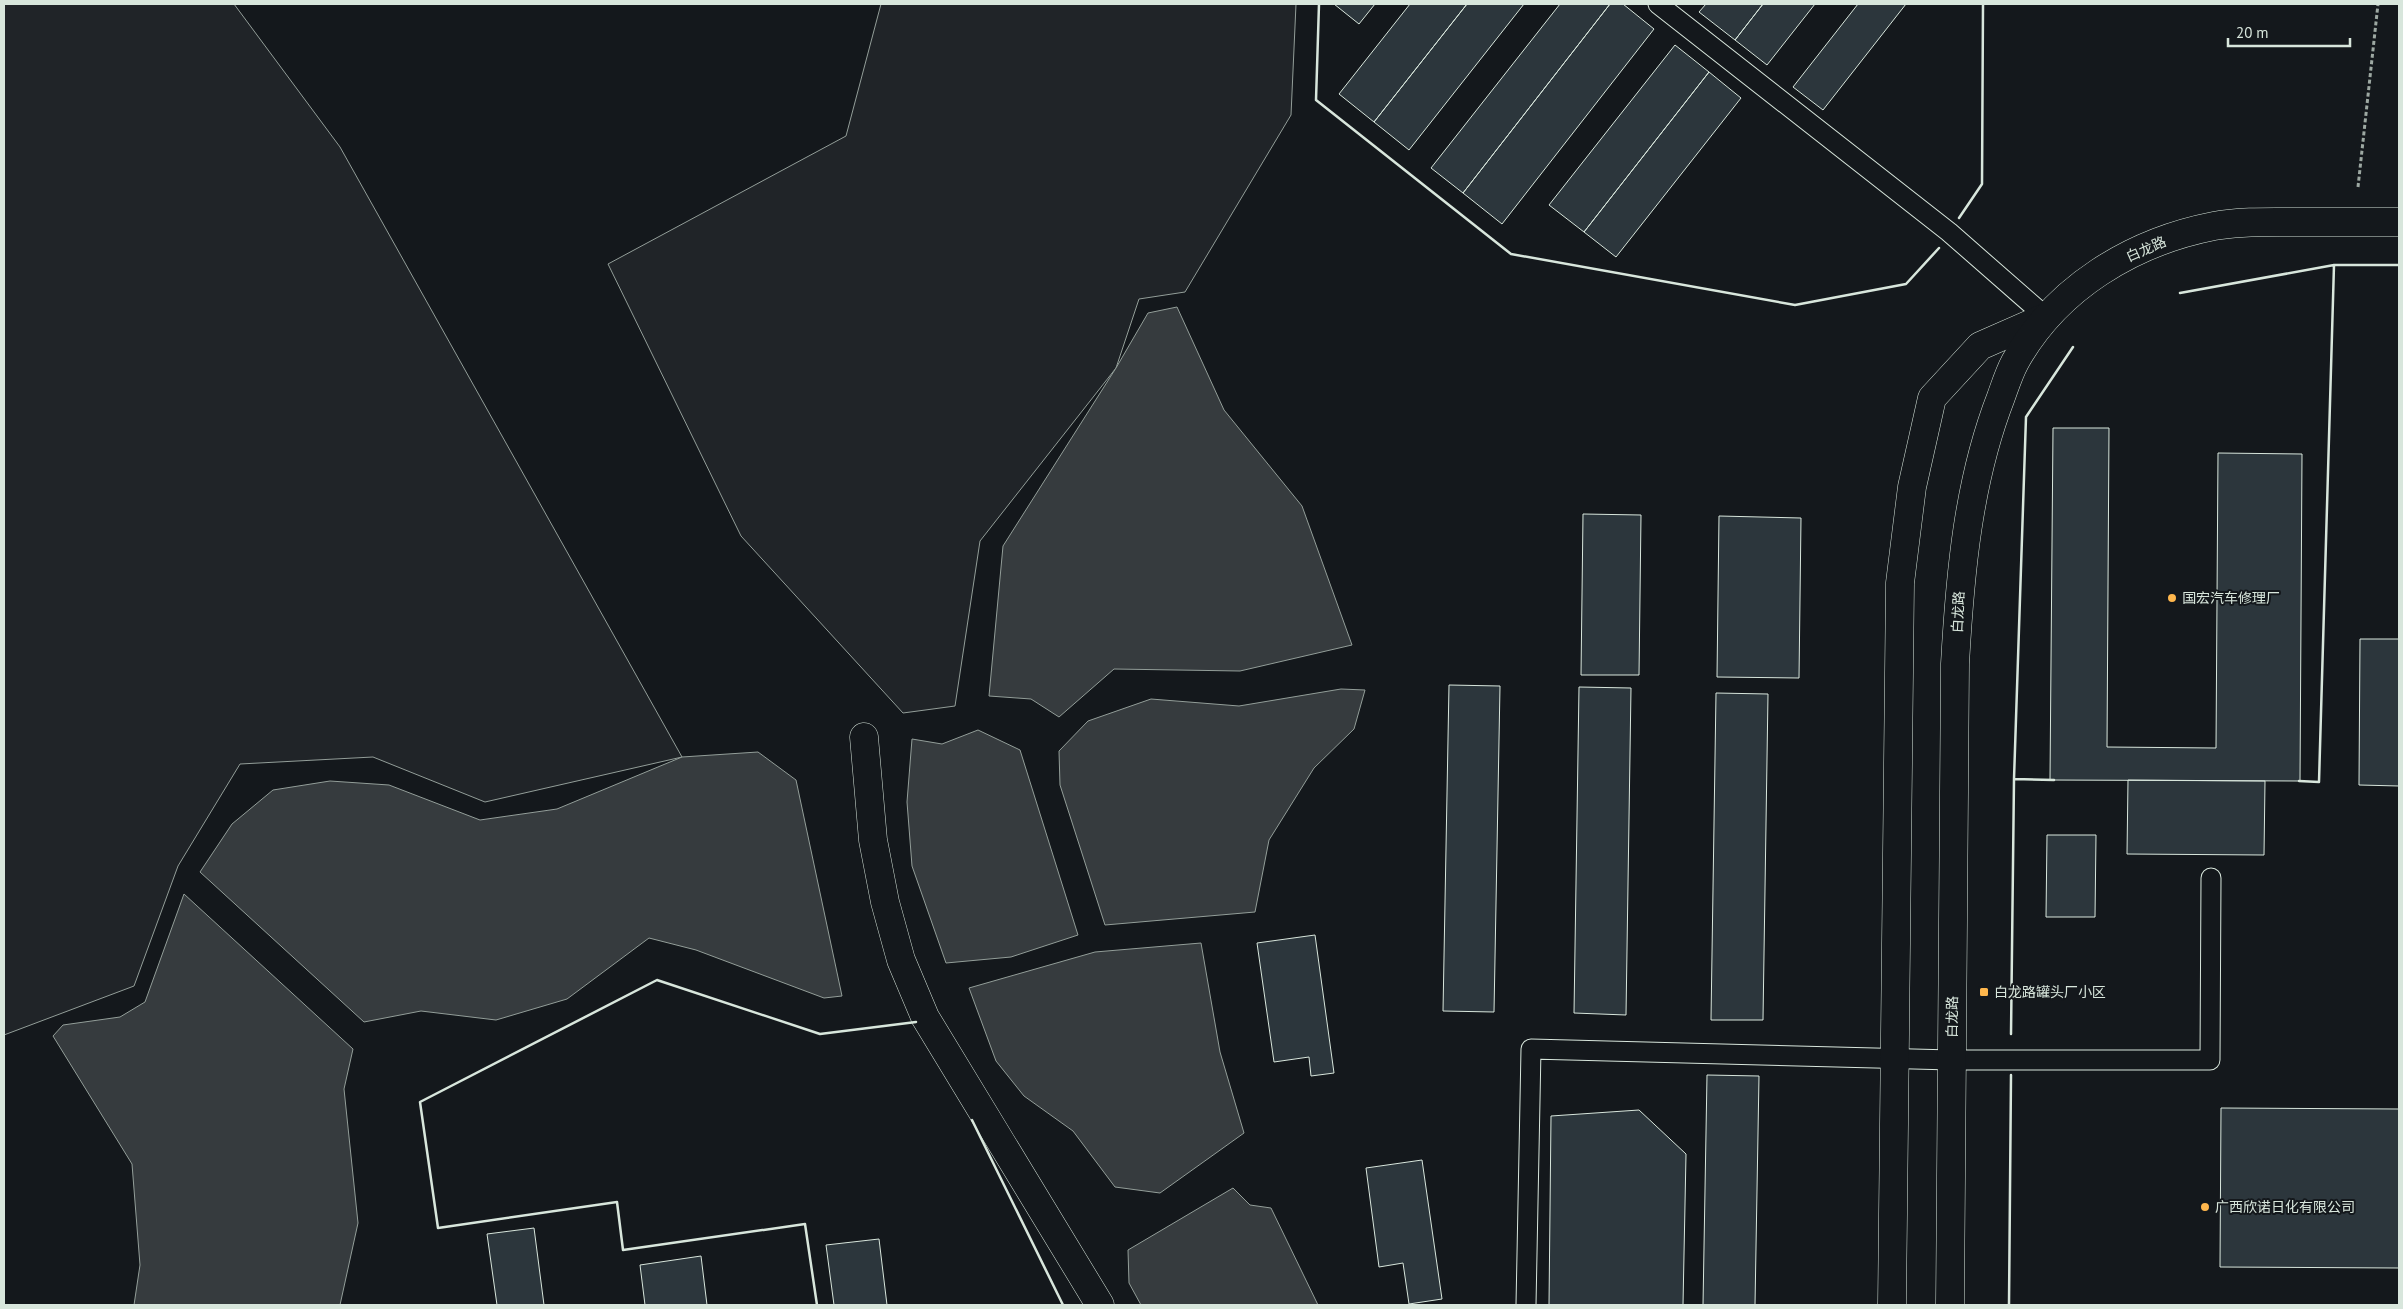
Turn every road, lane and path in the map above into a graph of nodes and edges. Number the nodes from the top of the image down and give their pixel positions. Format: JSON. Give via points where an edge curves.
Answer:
{"nodes":[{"id":1,"x":1658,"y":4,"type":"edge"},
{"id":2,"x":2378,"y":4,"type":"edge"},
{"id":3,"x":2354,"y":222,"type":"junction"},
{"id":4,"x":2399,"y":222,"type":"edge"},
{"id":5,"x":2046,"y":317,"type":"junction"},
{"id":6,"x":864,"y":737,"type":"dead end"},
{"id":7,"x":2211,"y":878,"type":"dead end"},
{"id":8,"x":1895,"y":1059,"type":"junction"},
{"id":9,"x":1952,"y":1060,"type":"junction"},
{"id":10,"x":1100,"y":1305,"type":"edge"},
{"id":11,"x":1526,"y":1305,"type":"edge"},
{"id":12,"x":1892,"y":1305,"type":"edge"},
{"id":13,"x":1950,"y":1305,"type":"edge"}],
"edges":[{"from":1,"to":5,"type":"lane","via":[[1949,232]]},
{"from":2,"to":3,"type":"path"},
{"from":3,"to":4,"type":"street","name":"白龙路"},
{"from":3,"to":5,"type":"street","name":"白龙路","via":[[2256,222],[2215,226],[2177,236],[2139,250],[2103,270],[2073,291]]},
{"from":5,"to":8,"type":"street","via":[[1980,346],[1932,398],[1912,487],[1900,583]]},
{"from":5,"to":9,"type":"street","name":"白龙路","via":[[2014,363],[1990,426],[1973,495],[1959,580],[1955,664]]},
{"from":6,"to":10,"type":"street","via":[[873,840],[901,960],[925,1017]]},
{"from":7,"to":9,"type":"lane","via":[[2210,1060]]},
{"from":8,"to":9,"type":"lane"},
{"from":8,"to":11,"type":"lane","via":[[1531,1049]]},
{"from":8,"to":12,"type":"street"},
{"from":9,"to":13,"type":"street","name":"白龙路"}]}
